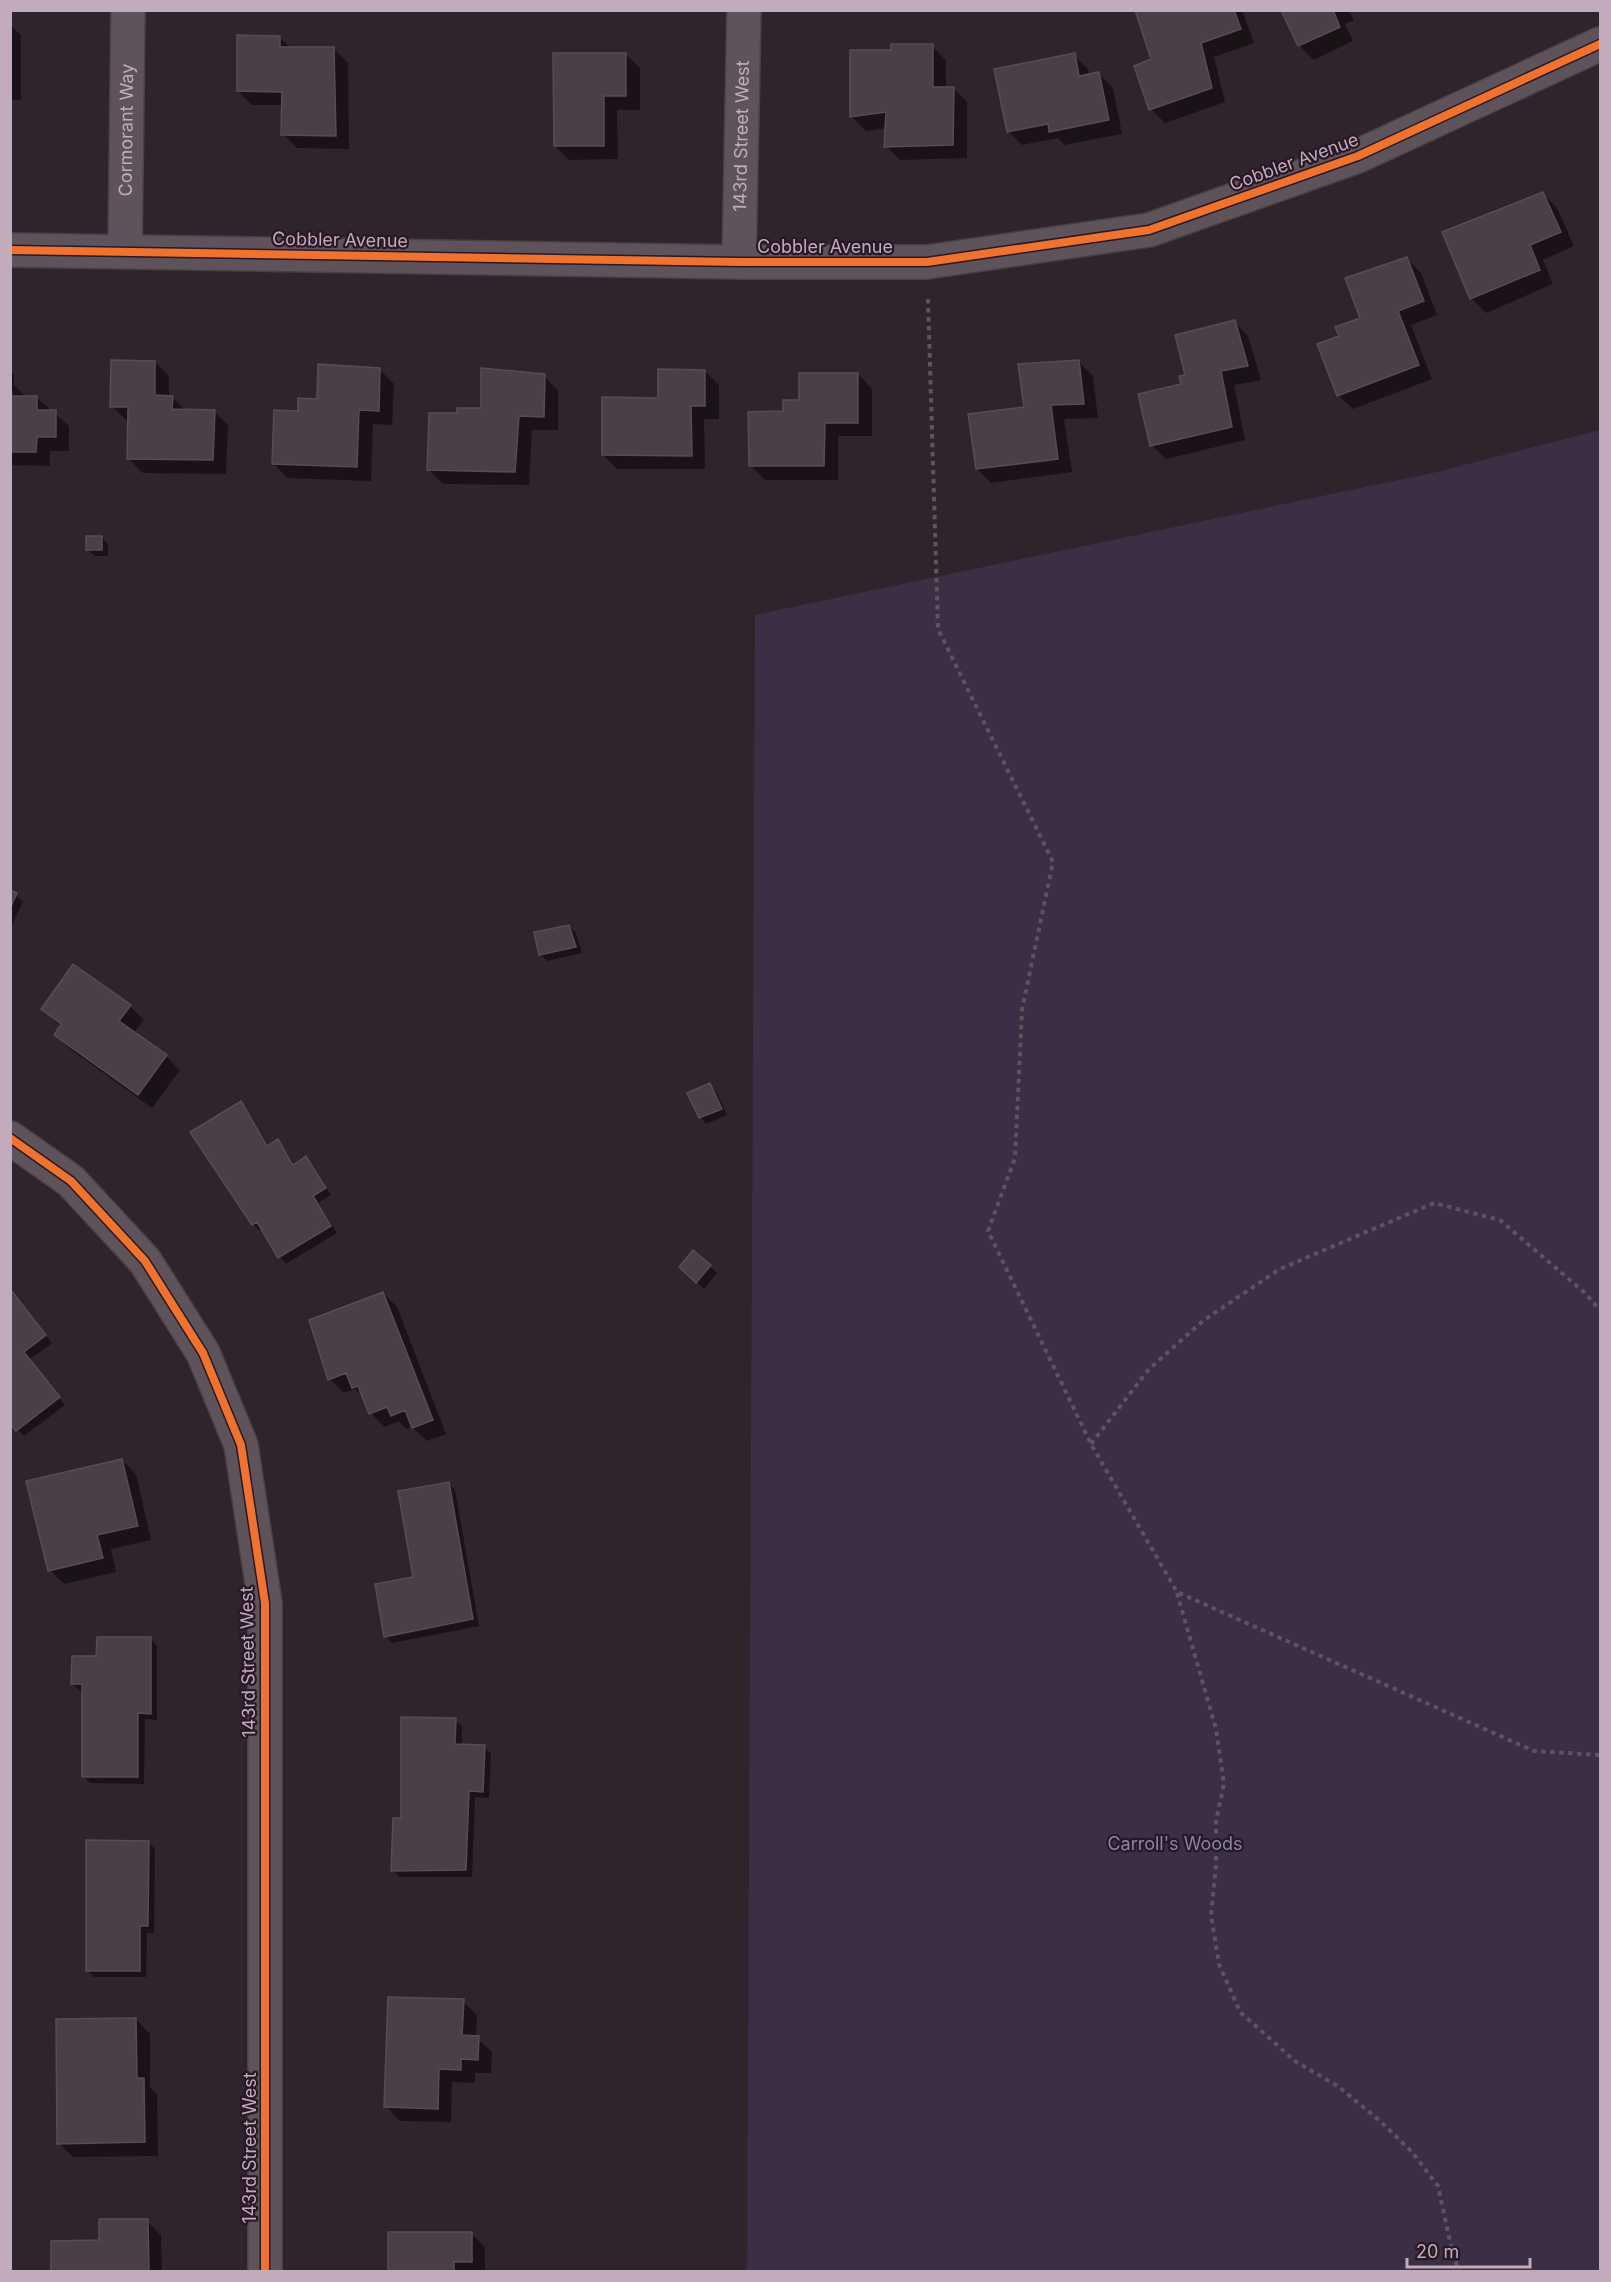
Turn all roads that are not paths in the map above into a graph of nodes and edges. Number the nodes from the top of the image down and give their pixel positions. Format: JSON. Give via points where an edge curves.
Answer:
{"nodes":[{"id":1,"x":128,"y":10,"type":"edge"},
{"id":2,"x":744,"y":10,"type":"edge"},
{"id":3,"x":1600,"y":45,"type":"edge"},
{"id":4,"x":10,"y":250,"type":"edge"},
{"id":5,"x":125,"y":252,"type":"junction"},
{"id":6,"x":740,"y":262,"type":"junction"},
{"id":7,"x":10,"y":1138,"type":"edge"},
{"id":8,"x":266,"y":2271,"type":"edge"}],
"edges":[{"from":1,"to":5,"type":"street","name":"Cormorant Way"},
{"from":2,"to":6,"type":"street","name":"143rd Street West"},
{"from":3,"to":6,"type":"street","name":"Cobbler Avenue","via":[[1358,156],[1149,230],[927,262]]},
{"from":4,"to":5,"type":"street","name":"Cobbler Avenue"},
{"from":5,"to":6,"type":"street","name":"Cobbler Avenue"},
{"from":7,"to":8,"type":"street","name":"143rd Street West","via":[[71,1181],[145,1261],[203,1353],[241,1445],[266,1603]]}]}
